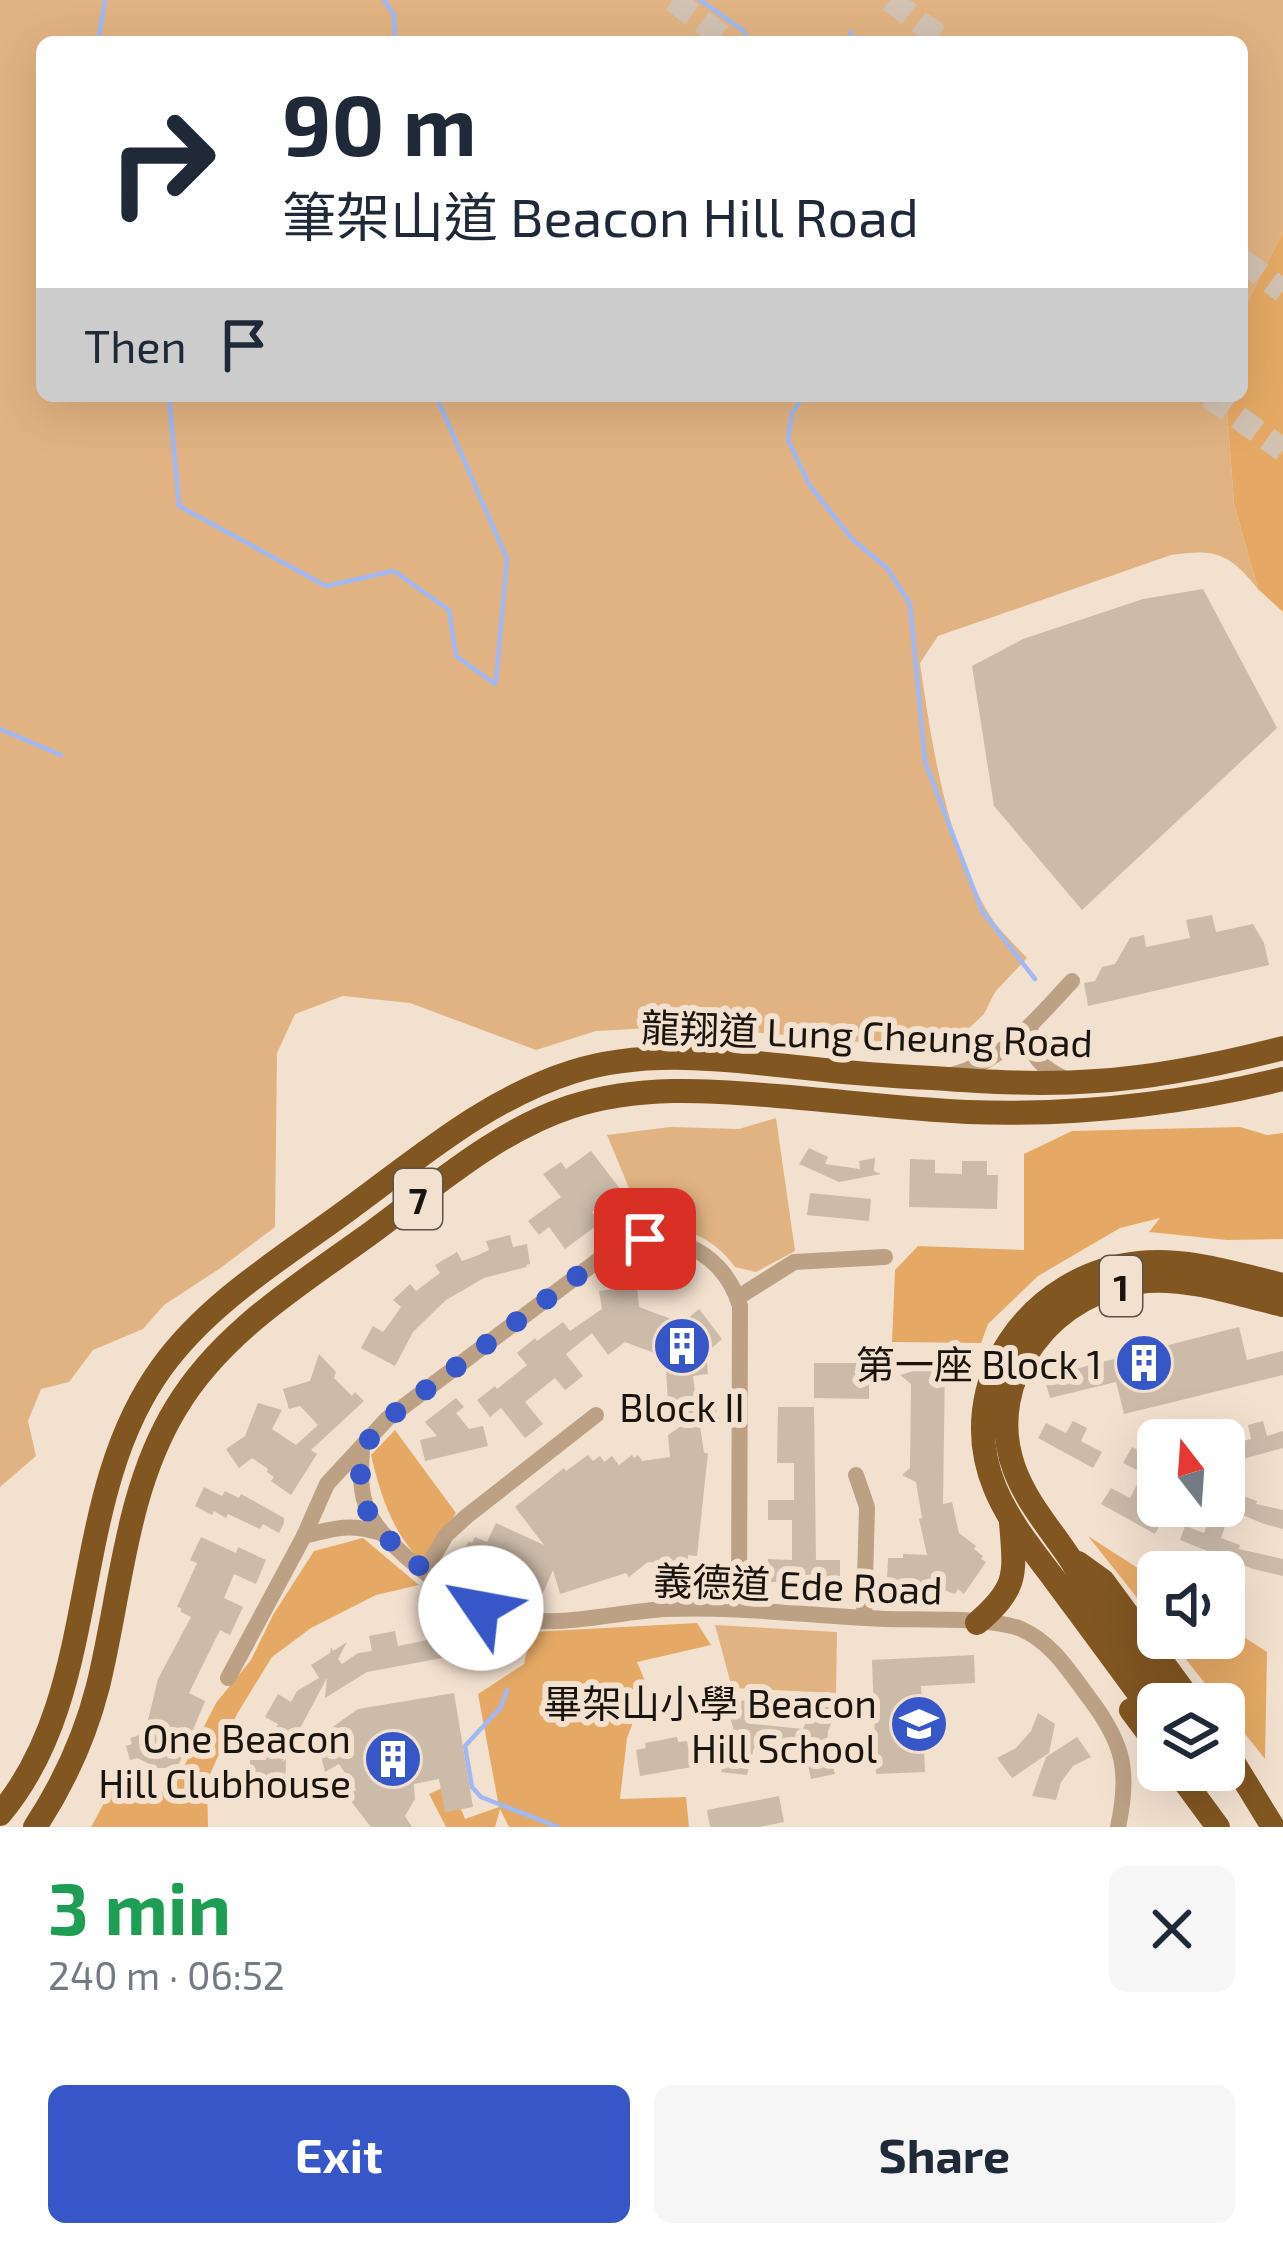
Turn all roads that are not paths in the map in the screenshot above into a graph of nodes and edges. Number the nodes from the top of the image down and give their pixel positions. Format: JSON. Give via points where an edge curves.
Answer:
{"nodes":[{"id":1,"x":1072,"y":981,"type":"dead end"},
{"id":2,"x":1031,"y":1025,"type":"junction"},
{"id":3,"x":1283,"y":1048,"type":"edge"},
{"id":4,"x":936,"y":1078,"type":"junction"},
{"id":5,"x":1283,"y":1079,"type":"edge"},
{"id":6,"x":1073,"y":1082,"type":"junction"},
{"id":7,"x":885,"y":1257,"type":"dead end"},
{"id":8,"x":1283,"y":1285,"type":"edge"},
{"id":9,"x":737,"y":1298,"type":"junction"},
{"id":10,"x":1283,"y":1305,"type":"edge"},
{"id":11,"x":596,"y":1415,"type":"dead end"},
{"id":12,"x":362,"y":1448,"type":"junction"},
{"id":13,"x":856,"y":1475,"type":"dead end"},
{"id":14,"x":1011,"y":1519,"type":"junction"},
{"id":15,"x":381,"y":1533,"type":"junction"},
{"id":16,"x":304,"y":1536,"type":"junction"},
{"id":17,"x":1027,"y":1543,"type":"junction"},
{"id":18,"x":425,"y":1571,"type":"junction"},
{"id":19,"x":739,"y":1609,"type":"junction"},
{"id":20,"x":864,"y":1618,"type":"junction"},
{"id":21,"x":977,"y":1623,"type":"junction"},
{"id":22,"x":228,"y":1678,"type":"dead end"},
{"id":23,"x":1148,"y":1683,"type":"edge"},
{"id":24,"x":1152,"y":1683,"type":"edge"},
{"id":25,"x":1137,"y":1717,"type":"edge"},
{"id":26,"x":1245,"y":1781,"type":"edge"},
{"id":27,"x":1191,"y":1791,"type":"edge"},
{"id":28,"x":1209,"y":1791,"type":"edge"},
{"id":29,"x":1236,"y":1791,"type":"edge"},
{"id":30,"x":0,"y":1814,"type":"edge"},
{"id":31,"x":35,"y":1827,"type":"edge"},
{"id":32,"x":1118,"y":1827,"type":"edge"},
{"id":33,"x":1218,"y":1827,"type":"edge"},
{"id":34,"x":1232,"y":1827,"type":"edge"},
{"id":35,"x":1259,"y":1827,"type":"edge"},
{"id":36,"x":1273,"y":1827,"type":"edge"}],
"edges":[{"from":1,"to":2,"type":"street"},
{"from":2,"to":4,"type":"street","via":[[984,1064]]},
{"from":2,"to":6,"type":"street","via":[[1039,1062]]},
{"from":3,"to":6,"type":"highway","name":"龍翔道 Lung Cheung Road","number":"7"},
{"from":4,"to":6,"type":"highway","name":"龍翔道 Lung Cheung Road","number":"7"},
{"from":4,"to":30,"type":"highway","name":"龍翔道 Lung Cheung Road","number":"7","via":[[698,1057],[577,1071],[469,1122],[248,1282],[170,1356],[127,1428],[99,1514],[54,1718]]},
{"from":5,"to":31,"type":"highway","name":"龍翔道 Lung Cheung Road","number":"7","via":[[1150,1103],[1021,1112],[640,1092],[573,1106],[502,1140],[263,1312],[183,1397],[142,1484],[84,1732]]},
{"from":7,"to":9,"type":"street","via":[[794,1262]]},
{"from":8,"to":14,"type":"highway","number":"1","via":[[1142,1262],[1083,1278],[1044,1302],[1005,1348],[984,1406],[987,1465]]},
{"from":9,"to":12,"type":"street","via":[[718,1266],[691,1248],[658,1239],[623,1244],[387,1419]]},
{"from":9,"to":19,"type":"street"},
{"from":10,"to":24,"type":"highway","number":"1","via":[[1180,1282],[1105,1291],[1033,1343],[1011,1388],[1005,1437],[1028,1499]]},
{"from":11,"to":18,"type":"street","via":[[466,1516]]},
{"from":12,"to":15,"type":"street","name":"義德道 Ede Road","via":[[360,1483]]},
{"from":12,"to":16,"type":"street","via":[[327,1484]]},
{"from":13,"to":20,"type":"street","via":[[867,1507]]},
{"from":14,"to":17,"type":"highway","number":"1"},
{"from":14,"to":21,"type":"highway","via":[[1011,1583]]},
{"from":15,"to":16,"type":"street","via":[[358,1526]]},
{"from":15,"to":18,"type":"street","name":"義德道 Ede Road"},
{"from":16,"to":22,"type":"street"},
{"from":17,"to":23,"type":"highway","number":"1"},
{"from":17,"to":25,"type":"highway","via":[[1042,1588]]},
{"from":18,"to":19,"type":"street","name":"義德道 Ede Road","via":[[481,1608],[527,1620]]},
{"from":19,"to":20,"type":"street","name":"義德道 Ede Road"},
{"from":20,"to":21,"type":"street","name":"義德道 Ede Road"},
{"from":21,"to":32,"type":"street","name":"義德道 Ede Road","via":[[1013,1626],[1040,1640],[1104,1717],[1123,1758]]},
{"from":26,"to":36,"type":"highway"},
{"from":27,"to":33,"type":"highway"},
{"from":28,"to":34,"type":"highway"},
{"from":29,"to":35,"type":"highway"}]}
